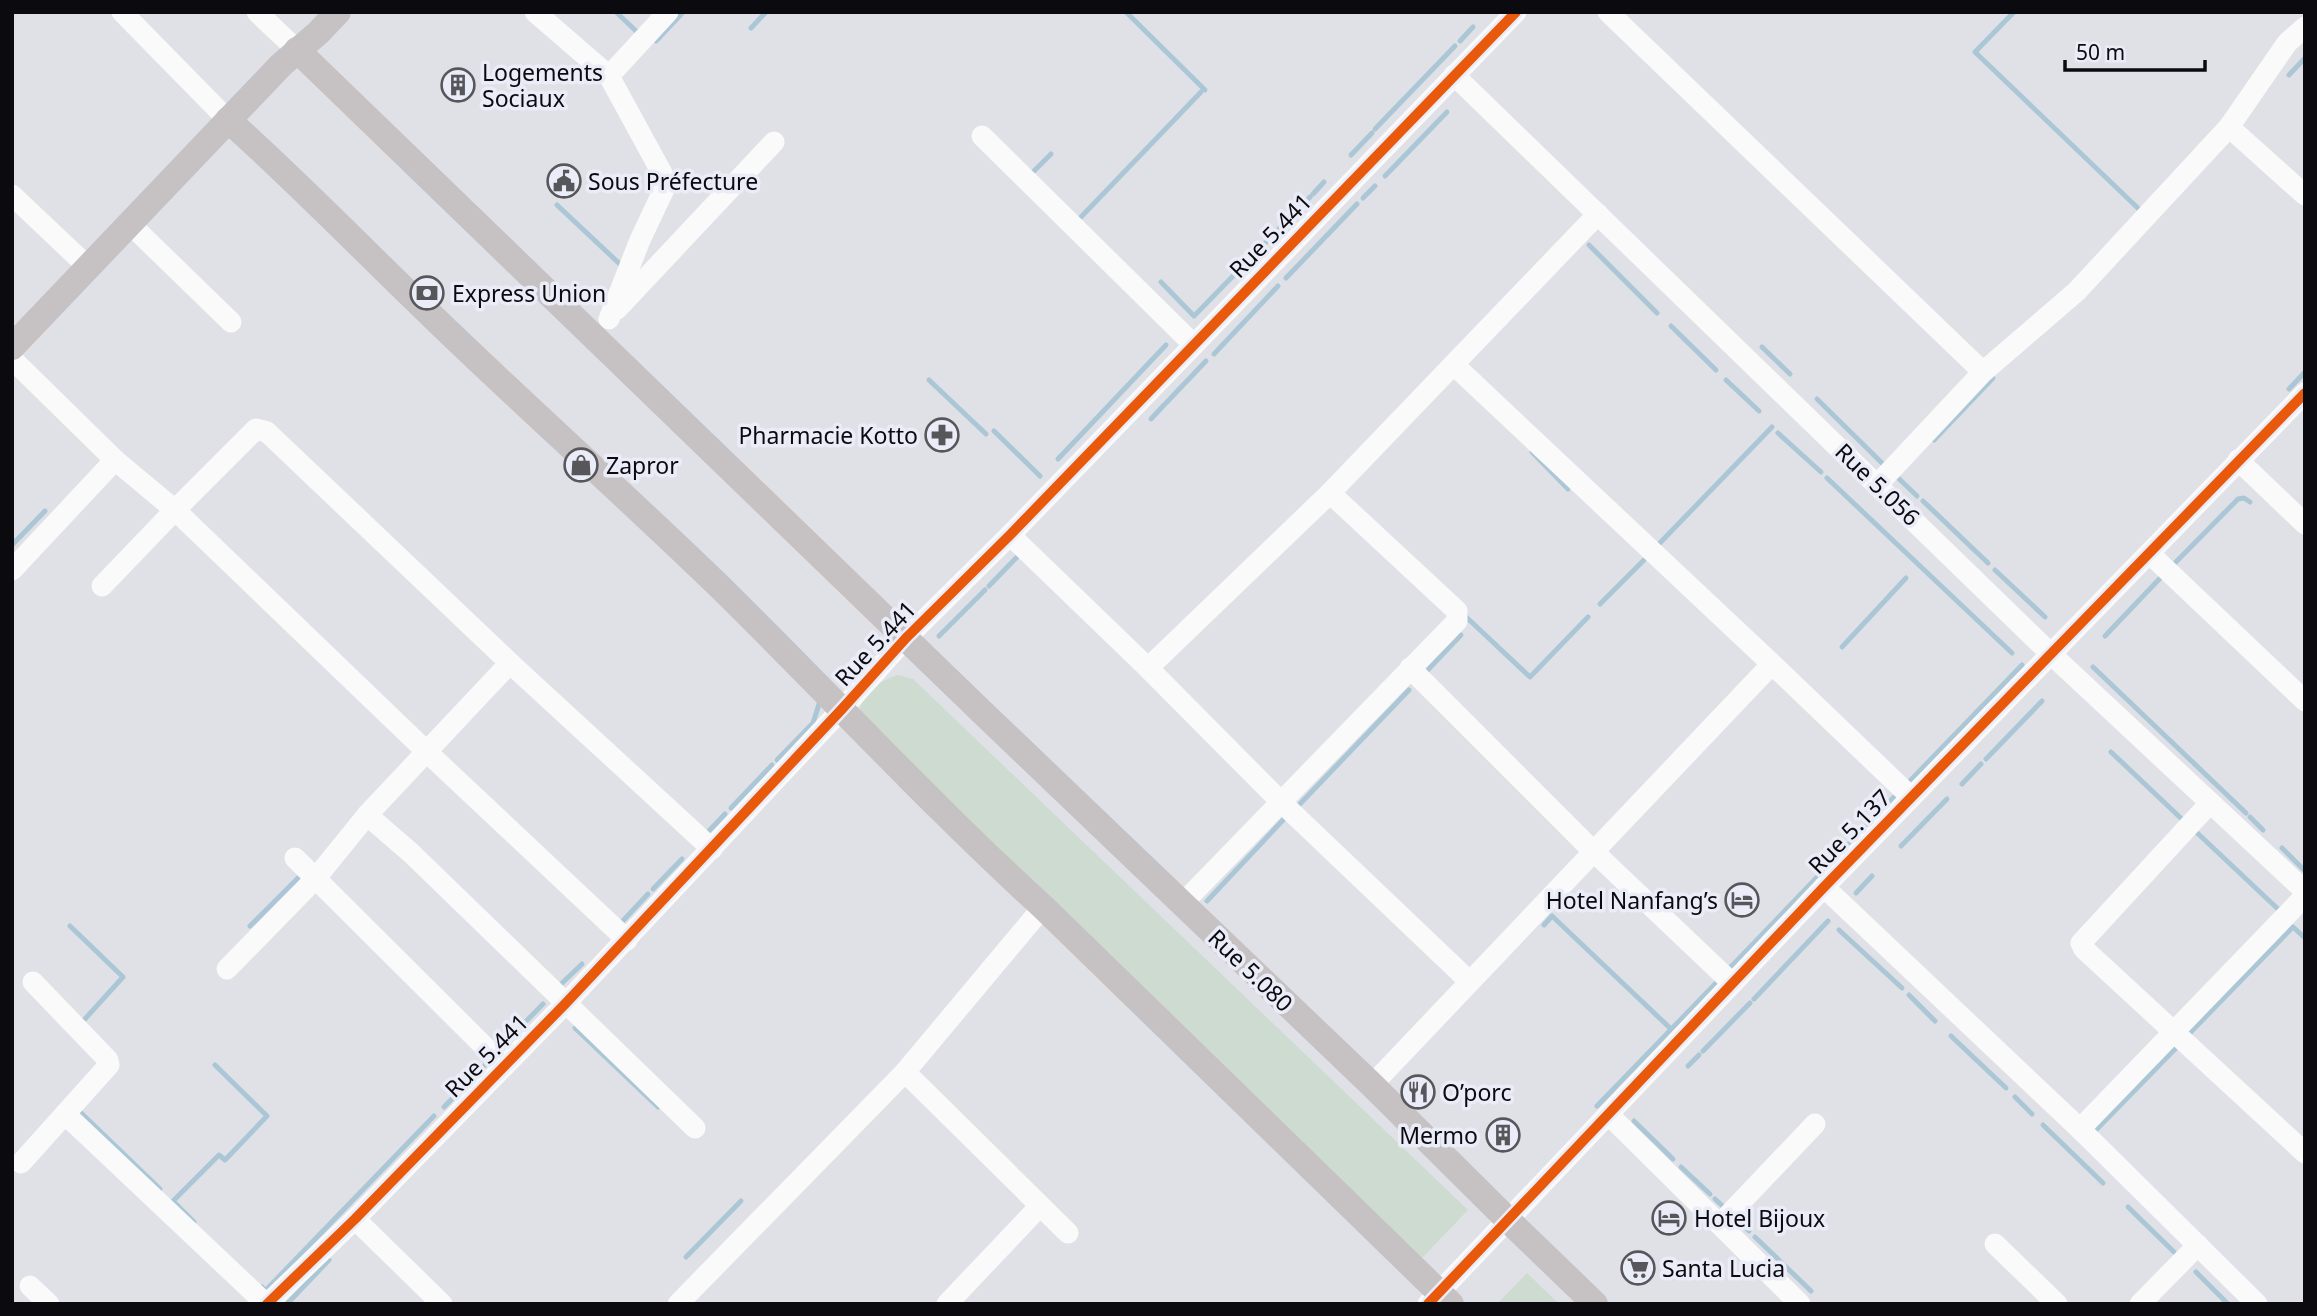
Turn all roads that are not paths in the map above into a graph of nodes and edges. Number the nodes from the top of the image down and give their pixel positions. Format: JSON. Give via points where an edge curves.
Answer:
{"nodes":[{"id":1,"x":122,"y":12,"type":"edge"},
{"id":2,"x":257,"y":12,"type":"edge"},
{"id":3,"x":338,"y":12,"type":"edge"},
{"id":4,"x":535,"y":12,"type":"edge"},
{"id":5,"x":668,"y":12,"type":"edge"},
{"id":6,"x":1516,"y":12,"type":"edge"},
{"id":7,"x":1608,"y":12,"type":"edge"},
{"id":8,"x":2305,"y":27,"type":"edge"},
{"id":9,"x":297,"y":50,"type":"junction"},
{"id":10,"x":1454,"y":75,"type":"junction"},
{"id":11,"x":609,"y":76,"type":"junction"},
{"id":12,"x":228,"y":120,"type":"junction"},
{"id":13,"x":2229,"y":127,"type":"junction"},
{"id":14,"x":982,"y":136,"type":"dead end"},
{"id":15,"x":774,"y":142,"type":"dead end"},
{"id":16,"x":12,"y":195,"type":"edge"},
{"id":17,"x":2305,"y":195,"type":"edge"},
{"id":18,"x":1598,"y":215,"type":"junction"},
{"id":19,"x":129,"y":223,"type":"junction"},
{"id":20,"x":88,"y":267,"type":"junction"},
{"id":21,"x":231,"y":322,"type":"dead end"},
{"id":22,"x":601,"y":328,"type":"junction"},
{"id":23,"x":14,"y":345,"type":"edge"},
{"id":24,"x":1194,"y":345,"type":"junction"},
{"id":25,"x":1454,"y":365,"type":"junction"},
{"id":26,"x":1983,"y":372,"type":"junction"},
{"id":27,"x":2305,"y":393,"type":"edge"},
{"id":28,"x":115,"y":460,"type":"junction"},
{"id":29,"x":2238,"y":460,"type":"junction"},
{"id":30,"x":1878,"y":484,"type":"junction"},
{"id":31,"x":1331,"y":493,"type":"junction"},
{"id":32,"x":175,"y":509,"type":"junction"},
{"id":33,"x":2305,"y":524,"type":"edge"},
{"id":34,"x":1010,"y":535,"type":"junction"},
{"id":35,"x":2150,"y":554,"type":"junction"},
{"id":36,"x":12,"y":570,"type":"edge"},
{"id":37,"x":103,"y":586,"type":"dead end"},
{"id":38,"x":906,"y":638,"type":"junction"},
{"id":39,"x":2052,"y":655,"type":"junction"},
{"id":40,"x":510,"y":663,"type":"junction"},
{"id":41,"x":1772,"y":664,"type":"junction"},
{"id":42,"x":1148,"y":668,"type":"junction"},
{"id":43,"x":1410,"y":668,"type":"junction"},
{"id":44,"x":2305,"y":701,"type":"edge"},
{"id":45,"x":842,"y":709,"type":"junction"},
{"id":46,"x":427,"y":752,"type":"junction"},
{"id":47,"x":1911,"y":797,"type":"junction"},
{"id":48,"x":1281,"y":802,"type":"junction"},
{"id":49,"x":2210,"y":803,"type":"junction"},
{"id":50,"x":367,"y":815,"type":"junction"},
{"id":51,"x":712,"y":849,"type":"junction"},
{"id":52,"x":1593,"y":851,"type":"junction"},
{"id":53,"x":295,"y":858,"type":"dead end"},
{"id":54,"x":316,"y":878,"type":"junction"},
{"id":55,"x":1824,"y":887,"type":"junction"},
{"id":56,"x":2305,"y":894,"type":"edge"},
{"id":57,"x":1183,"y":903,"type":"junction"},
{"id":58,"x":1043,"y":907,"type":"junction"},
{"id":59,"x":627,"y":940,"type":"junction"},
{"id":60,"x":227,"y":969,"type":"dead end"},
{"id":61,"x":1469,"y":981,"type":"junction"},
{"id":62,"x":33,"y":982,"type":"dead end"},
{"id":63,"x":1732,"y":984,"type":"junction"},
{"id":64,"x":566,"y":1003,"type":"junction"},
{"id":65,"x":2174,"y":1032,"type":"junction"},
{"id":66,"x":504,"y":1066,"type":"junction"},
{"id":67,"x":905,"y":1072,"type":"junction"},
{"id":68,"x":1372,"y":1084,"type":"junction"},
{"id":69,"x":65,"y":1114,"type":"junction"},
{"id":70,"x":1609,"y":1115,"type":"junction"},
{"id":71,"x":1815,"y":1124,"type":"dead end"},
{"id":72,"x":695,"y":1128,"type":"dead end"},
{"id":73,"x":2080,"y":1129,"type":"junction"},
{"id":74,"x":2305,"y":1153,"type":"edge"},
{"id":75,"x":21,"y":1163,"type":"dead end"},
{"id":76,"x":1040,"y":1206,"type":"junction"},
{"id":77,"x":355,"y":1219,"type":"junction"},
{"id":78,"x":1508,"y":1220,"type":"junction"},
{"id":79,"x":1720,"y":1224,"type":"junction"},
{"id":80,"x":1068,"y":1233,"type":"dead end"},
{"id":81,"x":1995,"y":1244,"type":"dead end"},
{"id":82,"x":2197,"y":1245,"type":"junction"},
{"id":83,"x":30,"y":1286,"type":"dead end"},
{"id":84,"x":1440,"y":1300,"type":"edge"},
{"id":85,"x":48,"y":1304,"type":"edge"},
{"id":86,"x":267,"y":1304,"type":"edge"},
{"id":87,"x":442,"y":1304,"type":"edge"},
{"id":88,"x":678,"y":1304,"type":"edge"},
{"id":89,"x":947,"y":1304,"type":"edge"},
{"id":90,"x":1595,"y":1304,"type":"edge"},
{"id":91,"x":1800,"y":1304,"type":"edge"},
{"id":92,"x":2057,"y":1304,"type":"edge"},
{"id":93,"x":2140,"y":1304,"type":"edge"},
{"id":94,"x":2257,"y":1304,"type":"edge"}],
"edges":[{"from":1,"to":12,"type":"street"},
{"from":2,"to":9,"type":"street"},
{"from":3,"to":9,"type":"main road"},
{"from":4,"to":11,"type":"street"},
{"from":5,"to":11,"type":"street"},
{"from":6,"to":10,"type":"street","name":"Rue 5.441"},
{"from":7,"to":26,"type":"street"},
{"from":8,"to":13,"type":"street","via":[[2287,43]]},
{"from":9,"to":12,"type":"main road"},
{"from":9,"to":22,"type":"main road","name":"Rue 5.080"},
{"from":10,"to":18,"type":"street","name":"Rue 5.056"},
{"from":10,"to":24,"type":"street","name":"Rue 5.441"},
{"from":11,"to":22,"type":"street","via":[[666,185]]},
{"from":12,"to":19,"type":"main road"},
{"from":12,"to":45,"type":"main road","via":[[637,507]]},
{"from":13,"to":17,"type":"street"},
{"from":13,"to":26,"type":"street","via":[[2077,291]]},
{"from":14,"to":24,"type":"street"},
{"from":15,"to":22,"type":"street"},
{"from":16,"to":20,"type":"street"},
{"from":18,"to":25,"type":"street"},
{"from":18,"to":30,"type":"street","name":"Rue 5.056"},
{"from":19,"to":20,"type":"main road"},
{"from":19,"to":21,"type":"street"},
{"from":20,"to":23,"type":"main road"},
{"from":22,"to":38,"type":"main road","name":"Rue 5.080"},
{"from":23,"to":28,"type":"street"},
{"from":24,"to":34,"type":"street","name":"Rue 5.441"},
{"from":25,"to":31,"type":"street"},
{"from":25,"to":41,"type":"street"},
{"from":26,"to":30,"type":"street"},
{"from":27,"to":29,"type":"street","name":"Rue 5.137"},
{"from":28,"to":32,"type":"street"},
{"from":28,"to":36,"type":"street"},
{"from":29,"to":33,"type":"street"},
{"from":29,"to":35,"type":"street","name":"Rue 5.137"},
{"from":30,"to":39,"type":"street","name":"Rue 5.056"},
{"from":31,"to":42,"type":"street"},
{"from":31,"to":43,"type":"street","via":[[1457,611],[1457,621]]},
{"from":32,"to":37,"type":"street"},
{"from":32,"to":40,"type":"street","via":[[261,429]]},
{"from":32,"to":46,"type":"street"},
{"from":34,"to":38,"type":"street","name":"Rue 5.441"},
{"from":34,"to":42,"type":"street"},
{"from":35,"to":39,"type":"street","name":"Rue 5.137"},
{"from":35,"to":44,"type":"street"},
{"from":38,"to":45,"type":"street","name":"Rue 5.441"},
{"from":38,"to":57,"type":"main road","name":"Rue 5.080"},
{"from":39,"to":47,"type":"street","name":"Rue 5.137"},
{"from":39,"to":49,"type":"street","name":"Rue 5.056"},
{"from":40,"to":46,"type":"street"},
{"from":40,"to":51,"type":"street"},
{"from":41,"to":47,"type":"street"},
{"from":41,"to":52,"type":"street"},
{"from":42,"to":48,"type":"street"},
{"from":43,"to":48,"type":"street"},
{"from":43,"to":52,"type":"street"},
{"from":45,"to":51,"type":"street","name":"Rue 5.441"},
{"from":45,"to":58,"type":"main road"},
{"from":46,"to":50,"type":"street"},
{"from":46,"to":59,"type":"street"},
{"from":47,"to":55,"type":"street","name":"Rue 5.137"},
{"from":48,"to":57,"type":"street"},
{"from":48,"to":61,"type":"street"},
{"from":49,"to":56,"type":"street","name":"Rue 5.056"},
{"from":49,"to":65,"type":"street","via":[[2081,943]]},
{"from":50,"to":54,"type":"street"},
{"from":50,"to":64,"type":"street"},
{"from":51,"to":59,"type":"street","name":"Rue 5.441"},
{"from":52,"to":61,"type":"street"},
{"from":52,"to":63,"type":"street"},
{"from":53,"to":54,"type":"street"},
{"from":54,"to":60,"type":"street"},
{"from":54,"to":66,"type":"street"},
{"from":55,"to":63,"type":"street","name":"Rue 5.137"},
{"from":55,"to":73,"type":"street"},
{"from":56,"to":65,"type":"street"},
{"from":57,"to":68,"type":"main road","name":"Rue 5.080"},
{"from":58,"to":67,"type":"street"},
{"from":58,"to":84,"type":"main road"},
{"from":59,"to":64,"type":"street","name":"Rue 5.441"},
{"from":61,"to":68,"type":"street"},
{"from":62,"to":69,"type":"street","via":[[108,1060],[109,1065]]},
{"from":63,"to":70,"type":"street","name":"Rue 5.137"},
{"from":64,"to":66,"type":"street","name":"Rue 5.441"},
{"from":64,"to":72,"type":"street"},
{"from":65,"to":73,"type":"street"},
{"from":65,"to":74,"type":"street"},
{"from":66,"to":77,"type":"street","name":"Rue 5.441"},
{"from":67,"to":76,"type":"street"},
{"from":67,"to":88,"type":"street"},
{"from":68,"to":78,"type":"main road","name":"Rue 5.080"},
{"from":69,"to":75,"type":"street"},
{"from":69,"to":86,"type":"street"},
{"from":70,"to":78,"type":"street","name":"Rue 5.137"},
{"from":70,"to":79,"type":"street"},
{"from":71,"to":79,"type":"street"},
{"from":73,"to":82,"type":"street"},
{"from":76,"to":80,"type":"street"},
{"from":76,"to":89,"type":"street"},
{"from":77,"to":86,"type":"street","name":"Rue 5.441"},
{"from":77,"to":87,"type":"street"},
{"from":78,"to":84,"type":"street","name":"Rue 5.137"},
{"from":78,"to":90,"type":"main road","name":"Rue 5.080"},
{"from":79,"to":91,"type":"street"},
{"from":81,"to":92,"type":"street"},
{"from":82,"to":93,"type":"street"},
{"from":82,"to":94,"type":"street"},
{"from":83,"to":85,"type":"street"}]}
